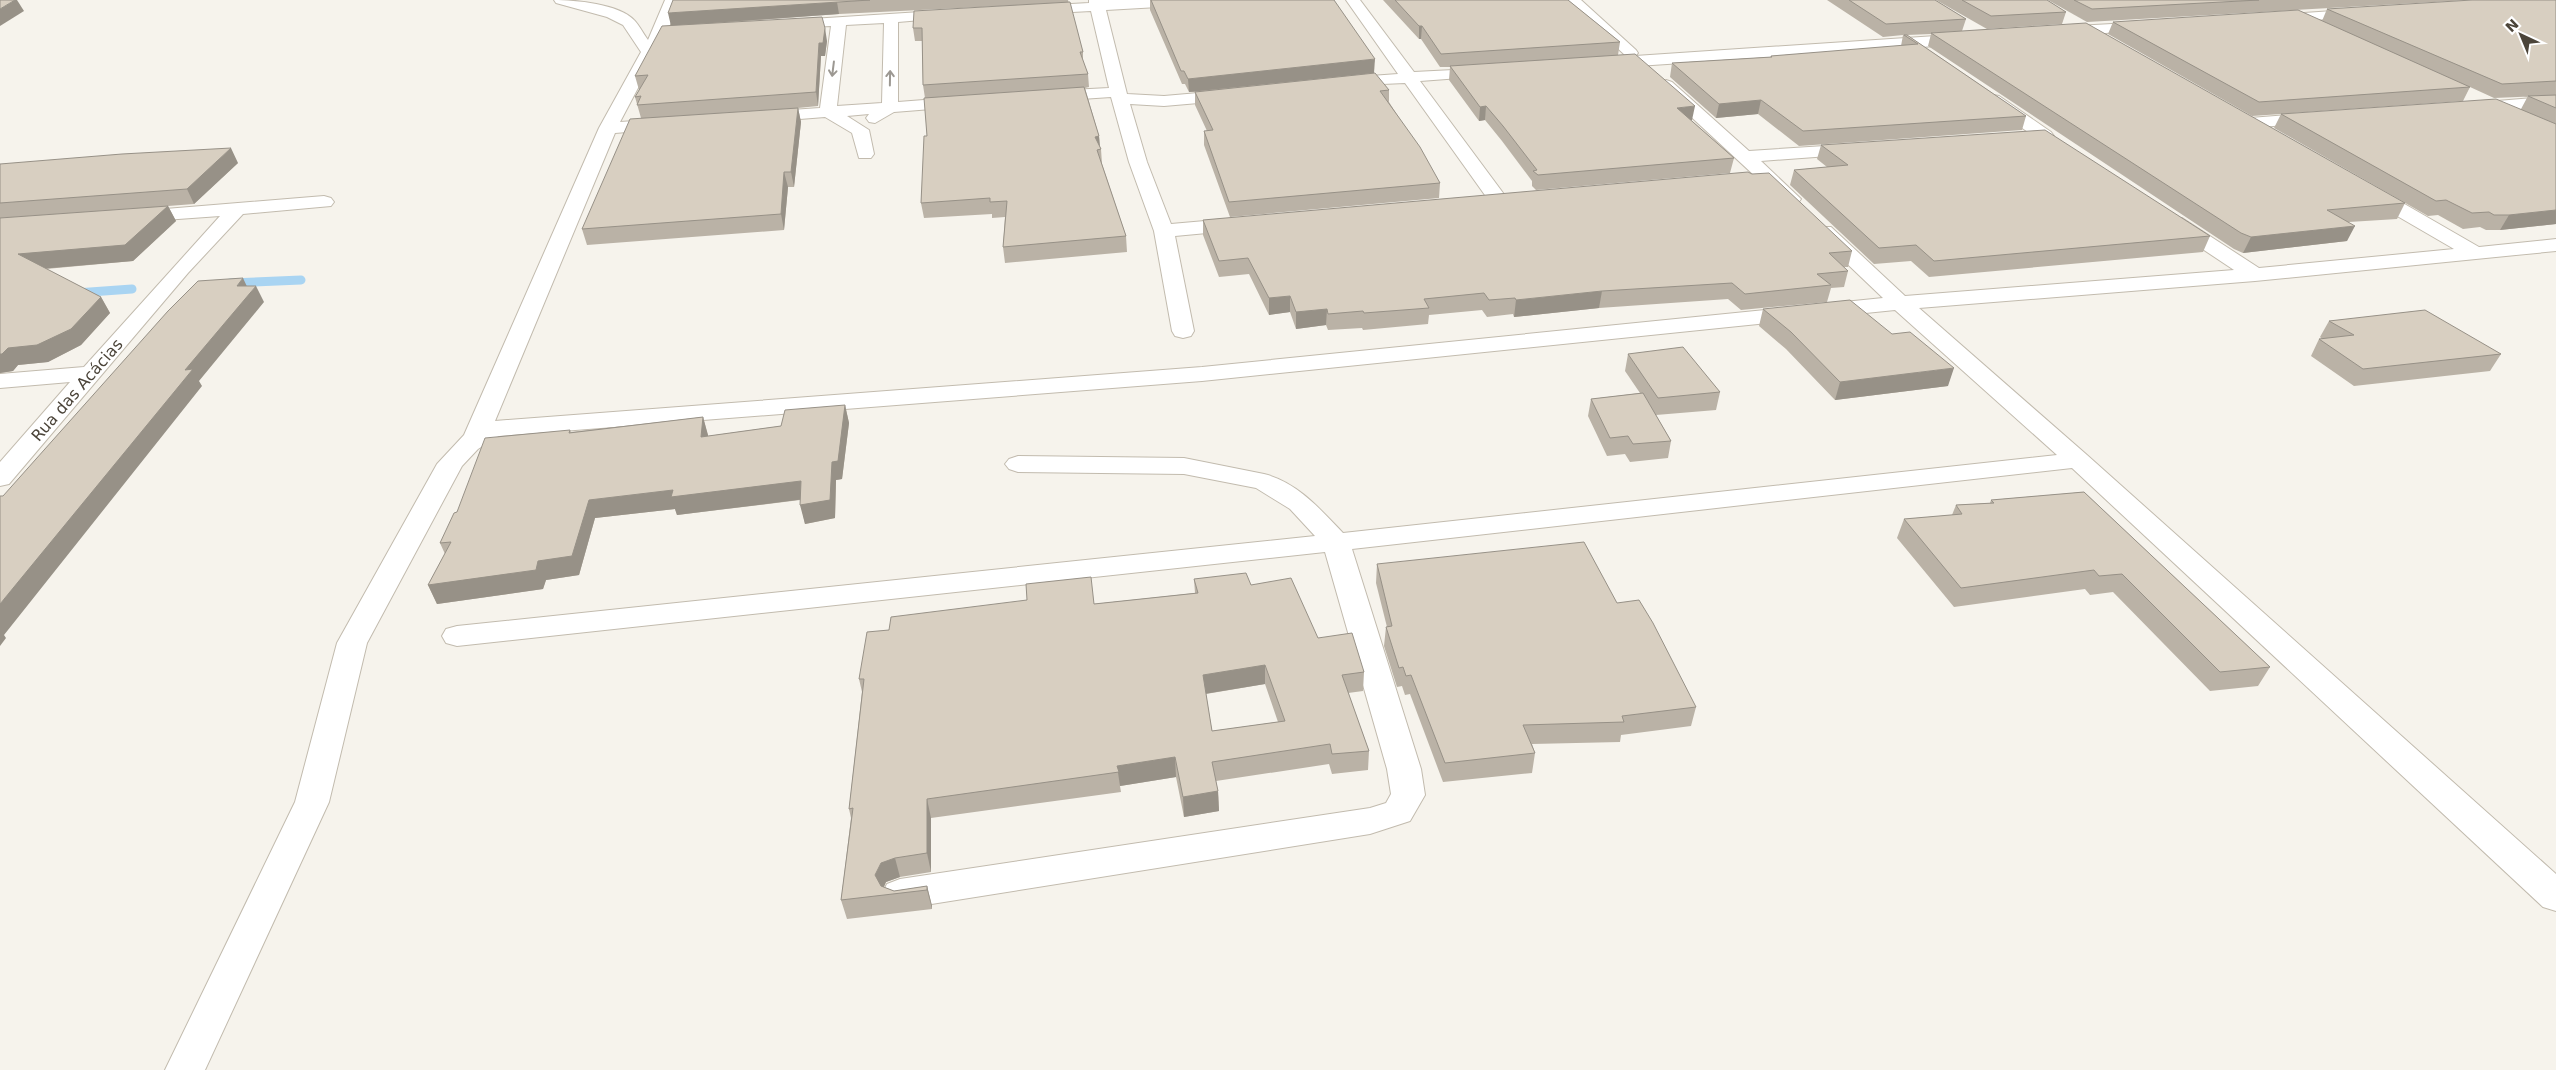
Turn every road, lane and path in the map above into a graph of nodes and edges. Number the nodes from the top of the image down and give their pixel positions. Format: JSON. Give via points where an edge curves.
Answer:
{"nodes":[{"id":1,"x":561,"y":0,"type":"edge"},
{"id":2,"x":672,"y":0,"type":"edge"},
{"id":3,"x":1211,"y":0,"type":"edge"},
{"id":4,"x":1353,"y":0,"type":"edge"},
{"id":5,"x":1573,"y":0,"type":"edge"},
{"id":6,"x":1097,"y":3,"type":"edge"},
{"id":7,"x":2306,"y":4,"type":"dead end"},
{"id":8,"x":1019,"y":11,"type":"edge"},
{"id":9,"x":2372,"y":12,"type":"edge"},
{"id":10,"x":970,"y":14,"type":"edge"},
{"id":11,"x":2333,"y":15,"type":"junction"},
{"id":12,"x":2064,"y":17,"type":"edge"},
{"id":13,"x":891,"y":18,"type":"junction"},
{"id":14,"x":2297,"y":18,"type":"junction"},
{"id":15,"x":839,"y":20,"type":"junction"},
{"id":16,"x":2259,"y":20,"type":"edge"},
{"id":17,"x":1962,"y":23,"type":"edge"},
{"id":18,"x":773,"y":25,"type":"edge"},
{"id":19,"x":2164,"y":25,"type":"edge"},
{"id":20,"x":2087,"y":29,"type":"junction"},
{"id":21,"x":2324,"y":30,"type":"edge"},
{"id":22,"x":2041,"y":33,"type":"edge"},
{"id":23,"x":1909,"y":43,"type":"junction"},
{"id":24,"x":2113,"y":44,"type":"edge"},
{"id":25,"x":648,"y":51,"type":"junction"},
{"id":26,"x":1933,"y":60,"type":"edge"},
{"id":27,"x":1639,"y":61,"type":"junction"},
{"id":28,"x":1591,"y":64,"type":"edge"},
{"id":29,"x":1505,"y":70,"type":"edge"},
{"id":30,"x":1409,"y":76,"type":"junction"},
{"id":31,"x":1331,"y":84,"type":"edge"},
{"id":32,"x":1981,"y":92,"type":"edge"},
{"id":33,"x":1253,"y":93,"type":"edge"},
{"id":34,"x":2466,"y":94,"type":"edge"},
{"id":35,"x":1119,"y":95,"type":"junction"},
{"id":36,"x":1038,"y":97,"type":"edge"},
{"id":37,"x":979,"y":101,"type":"edge"},
{"id":38,"x":2556,"y":101,"type":"edge"},
{"id":39,"x":2492,"y":106,"type":"junction"},
{"id":40,"x":890,"y":107,"type":"junction"},
{"id":41,"x":2454,"y":109,"type":"edge"},
{"id":42,"x":828,"y":112,"type":"junction"},
{"id":43,"x":2233,"y":113,"type":"edge"},
{"id":44,"x":2337,"y":117,"type":"edge"},
{"id":45,"x":742,"y":118,"type":"edge"},
{"id":46,"x":2520,"y":119,"type":"edge"},
{"id":47,"x":684,"y":123,"type":"edge"},
{"id":48,"x":2250,"y":123,"type":"junction"},
{"id":49,"x":608,"y":128,"type":"junction"},
{"id":50,"x":860,"y":130,"type":"junction"},
{"id":51,"x":2045,"y":136,"type":"junction"},
{"id":52,"x":2275,"y":137,"type":"edge"},
{"id":53,"x":2006,"y":139,"type":"edge"},
{"id":54,"x":2061,"y":147,"type":"edge"},
{"id":55,"x":1871,"y":148,"type":"edge"},
{"id":56,"x":865,"y":154,"type":"dead end"},
{"id":57,"x":1742,"y":168,"type":"junction"},
{"id":58,"x":2350,"y":181,"type":"edge"},
{"id":59,"x":1518,"y":199,"type":"edge"},
{"id":60,"x":1499,"y":201,"type":"junction"},
{"id":61,"x":324,"y":202,"type":"dead end"},
{"id":62,"x":1479,"y":203,"type":"edge"},
{"id":63,"x":238,"y":208,"type":"junction"},
{"id":64,"x":2158,"y":211,"type":"edge"},
{"id":65,"x":119,"y":217,"type":"edge"},
{"id":66,"x":1262,"y":222,"type":"edge"},
{"id":67,"x":1164,"y":231,"type":"junction"},
{"id":68,"x":2556,"y":245,"type":"edge"},
{"id":69,"x":2475,"y":253,"type":"junction"},
{"id":70,"x":2254,"y":275,"type":"junction"},
{"id":71,"x":1900,"y":303,"type":"junction"},
{"id":72,"x":1183,"y":331,"type":"dead end"},
{"id":73,"x":93,"y":373,"type":"junction"},
{"id":74,"x":0,"y":380,"type":"edge"},
{"id":75,"x":476,"y":437,"type":"junction"},
{"id":76,"x":2078,"y":460,"type":"junction"},
{"id":77,"x":1018,"y":464,"type":"dead end"},
{"id":78,"x":0,"y":478,"type":"edge"},
{"id":79,"x":1336,"y":542,"type":"junction"},
{"id":80,"x":457,"y":636,"type":"dead end"},
{"id":81,"x":900,"y":894,"type":"edge"},
{"id":82,"x":2556,"y":896,"type":"edge"},
{"id":83,"x":185,"y":1070,"type":"edge"}],
"edges":[{"from":1,"to":25,"type":"street","via":[[612,14],[628,22]]},
{"from":2,"to":25,"type":"street","via":[[668,32]]},
{"from":3,"to":6,"type":"street"},
{"from":4,"to":30,"type":"street"},
{"from":5,"to":27,"type":"street"},
{"from":6,"to":8,"type":"street"},
{"from":6,"to":35,"type":"street"},
{"from":7,"to":11,"type":"street"},
{"from":9,"to":11,"type":"street"},
{"from":10,"to":13,"type":"street"},
{"from":11,"to":14,"type":"street"},
{"from":12,"to":20,"type":"street"},
{"from":13,"to":15,"type":"street"},
{"from":40,"to":13,"type":"street","one_way":true},
{"from":14,"to":16,"type":"street"},
{"from":14,"to":21,"type":"street"},
{"from":15,"to":18,"type":"street"},
{"from":15,"to":42,"type":"street","one_way":true},
{"from":17,"to":23,"type":"street","via":[[1977,35]]},
{"from":19,"to":20,"type":"street"},
{"from":20,"to":22,"type":"street"},
{"from":20,"to":24,"type":"street"},
{"from":23,"to":26,"type":"street"},
{"from":23,"to":27,"type":"street"},
{"from":25,"to":49,"type":"street"},
{"from":27,"to":28,"type":"street"},
{"from":27,"to":57,"type":"street"},
{"from":29,"to":30,"type":"street"},
{"from":30,"to":31,"type":"street"},
{"from":30,"to":60,"type":"street"},
{"from":32,"to":51,"type":"street"},
{"from":33,"to":35,"type":"street","via":[[1164,102]]},
{"from":34,"to":39,"type":"street"},
{"from":35,"to":36,"type":"street"},
{"from":35,"to":67,"type":"street","via":[[1138,162]]},
{"from":37,"to":40,"type":"street"},
{"from":38,"to":39,"type":"street"},
{"from":39,"to":41,"type":"street"},
{"from":39,"to":46,"type":"street"},
{"from":40,"to":42,"type":"street"},
{"from":40,"to":50,"type":"street"},
{"from":42,"to":45,"type":"street"},
{"from":42,"to":50,"type":"street"},
{"from":43,"to":48,"type":"street"},
{"from":44,"to":48,"type":"street"},
{"from":47,"to":49,"type":"street"},
{"from":48,"to":52,"type":"street"},
{"from":49,"to":75,"type":"street"},
{"from":50,"to":56,"type":"street"},
{"from":51,"to":53,"type":"street"},
{"from":51,"to":54,"type":"street"},
{"from":55,"to":57,"type":"street"},
{"from":57,"to":71,"type":"street","via":[[1768,177]]},
{"from":58,"to":69,"type":"street"},
{"from":59,"to":60,"type":"street"},
{"from":60,"to":62,"type":"street"},
{"from":61,"to":63,"type":"street"},
{"from":63,"to":65,"type":"street"},
{"from":63,"to":73,"type":"street","name":"Rua das Acácias"},
{"from":64,"to":70,"type":"street"},
{"from":66,"to":67,"type":"street"},
{"from":67,"to":72,"type":"street"},
{"from":68,"to":69,"type":"street"},
{"from":69,"to":70,"type":"street"},
{"from":70,"to":71,"type":"street"},
{"from":71,"to":75,"type":"street","via":[[1202,374],[494,429]]},
{"from":71,"to":76,"type":"street"},
{"from":73,"to":74,"type":"street"},
{"from":73,"to":78,"type":"street","name":"Rua das Acácias"},
{"from":75,"to":83,"type":"street","via":[[450,464],[352,643],[312,802]]},
{"from":76,"to":79,"type":"street"},
{"from":76,"to":82,"type":"street"},
{"from":77,"to":79,"type":"street","via":[[1184,466],[1264,482],[1299,503]]},
{"from":79,"to":80,"type":"street"},
{"from":79,"to":81,"type":"street","via":[[1404,770],[1408,795],[1398,812],[1370,821]]}]}
